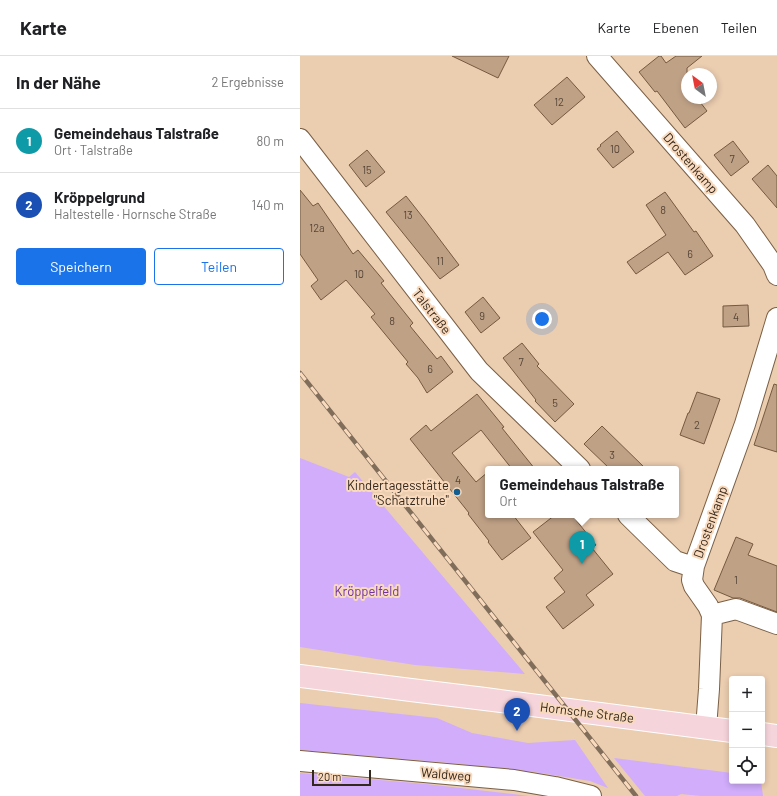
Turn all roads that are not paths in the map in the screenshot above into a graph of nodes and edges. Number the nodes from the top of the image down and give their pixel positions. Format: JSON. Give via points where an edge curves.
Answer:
{"nodes":[{"id":1,"x":597,"y":56,"type":"edge"},
{"id":2,"x":300,"y":139,"type":"edge"},
{"id":3,"x":777,"y":275,"type":"edge"},
{"id":4,"x":777,"y":318,"type":"edge"},
{"id":5,"x":577,"y":466,"type":"edge"},
{"id":6,"x":631,"y":518,"type":"edge"},
{"id":7,"x":694,"y":566,"type":"junction"},
{"id":8,"x":712,"y":615,"type":"junction"},
{"id":9,"x":777,"y":624,"type":"edge"},
{"id":10,"x":300,"y":676,"type":"edge"},
{"id":11,"x":706,"y":728,"type":"junction"},
{"id":12,"x":729,"y":731,"type":"edge"},
{"id":13,"x":765,"y":734,"type":"edge"},
{"id":14,"x":777,"y":736,"type":"edge"},
{"id":15,"x":300,"y":761,"type":"edge"},
{"id":16,"x":591,"y":796,"type":"edge"}],
"edges":[{"from":1,"to":3,"type":"street","name":"Drostenkamp","via":[[745,225],[773,265]]},
{"from":2,"to":5,"type":"street","name":"Talstraße","via":[[479,371]]},
{"from":4,"to":7,"type":"street","name":"Drostenkamp","via":[[745,424]]},
{"from":6,"to":7,"type":"street","via":[[675,561]]},
{"from":7,"to":8,"type":"street","name":"Drostenkamp","via":[[694,586]]},
{"from":8,"to":9,"type":"street","via":[[736,609]]},
{"from":8,"to":11,"type":"street"},
{"from":10,"to":11,"type":"main road","name":"Hornsche Straße"},
{"from":11,"to":12,"type":"main road","name":"Hornsche Straße"},
{"from":13,"to":14,"type":"main road"},
{"from":15,"to":16,"type":"street","name":"Waldweg","via":[[514,780]]}]}
